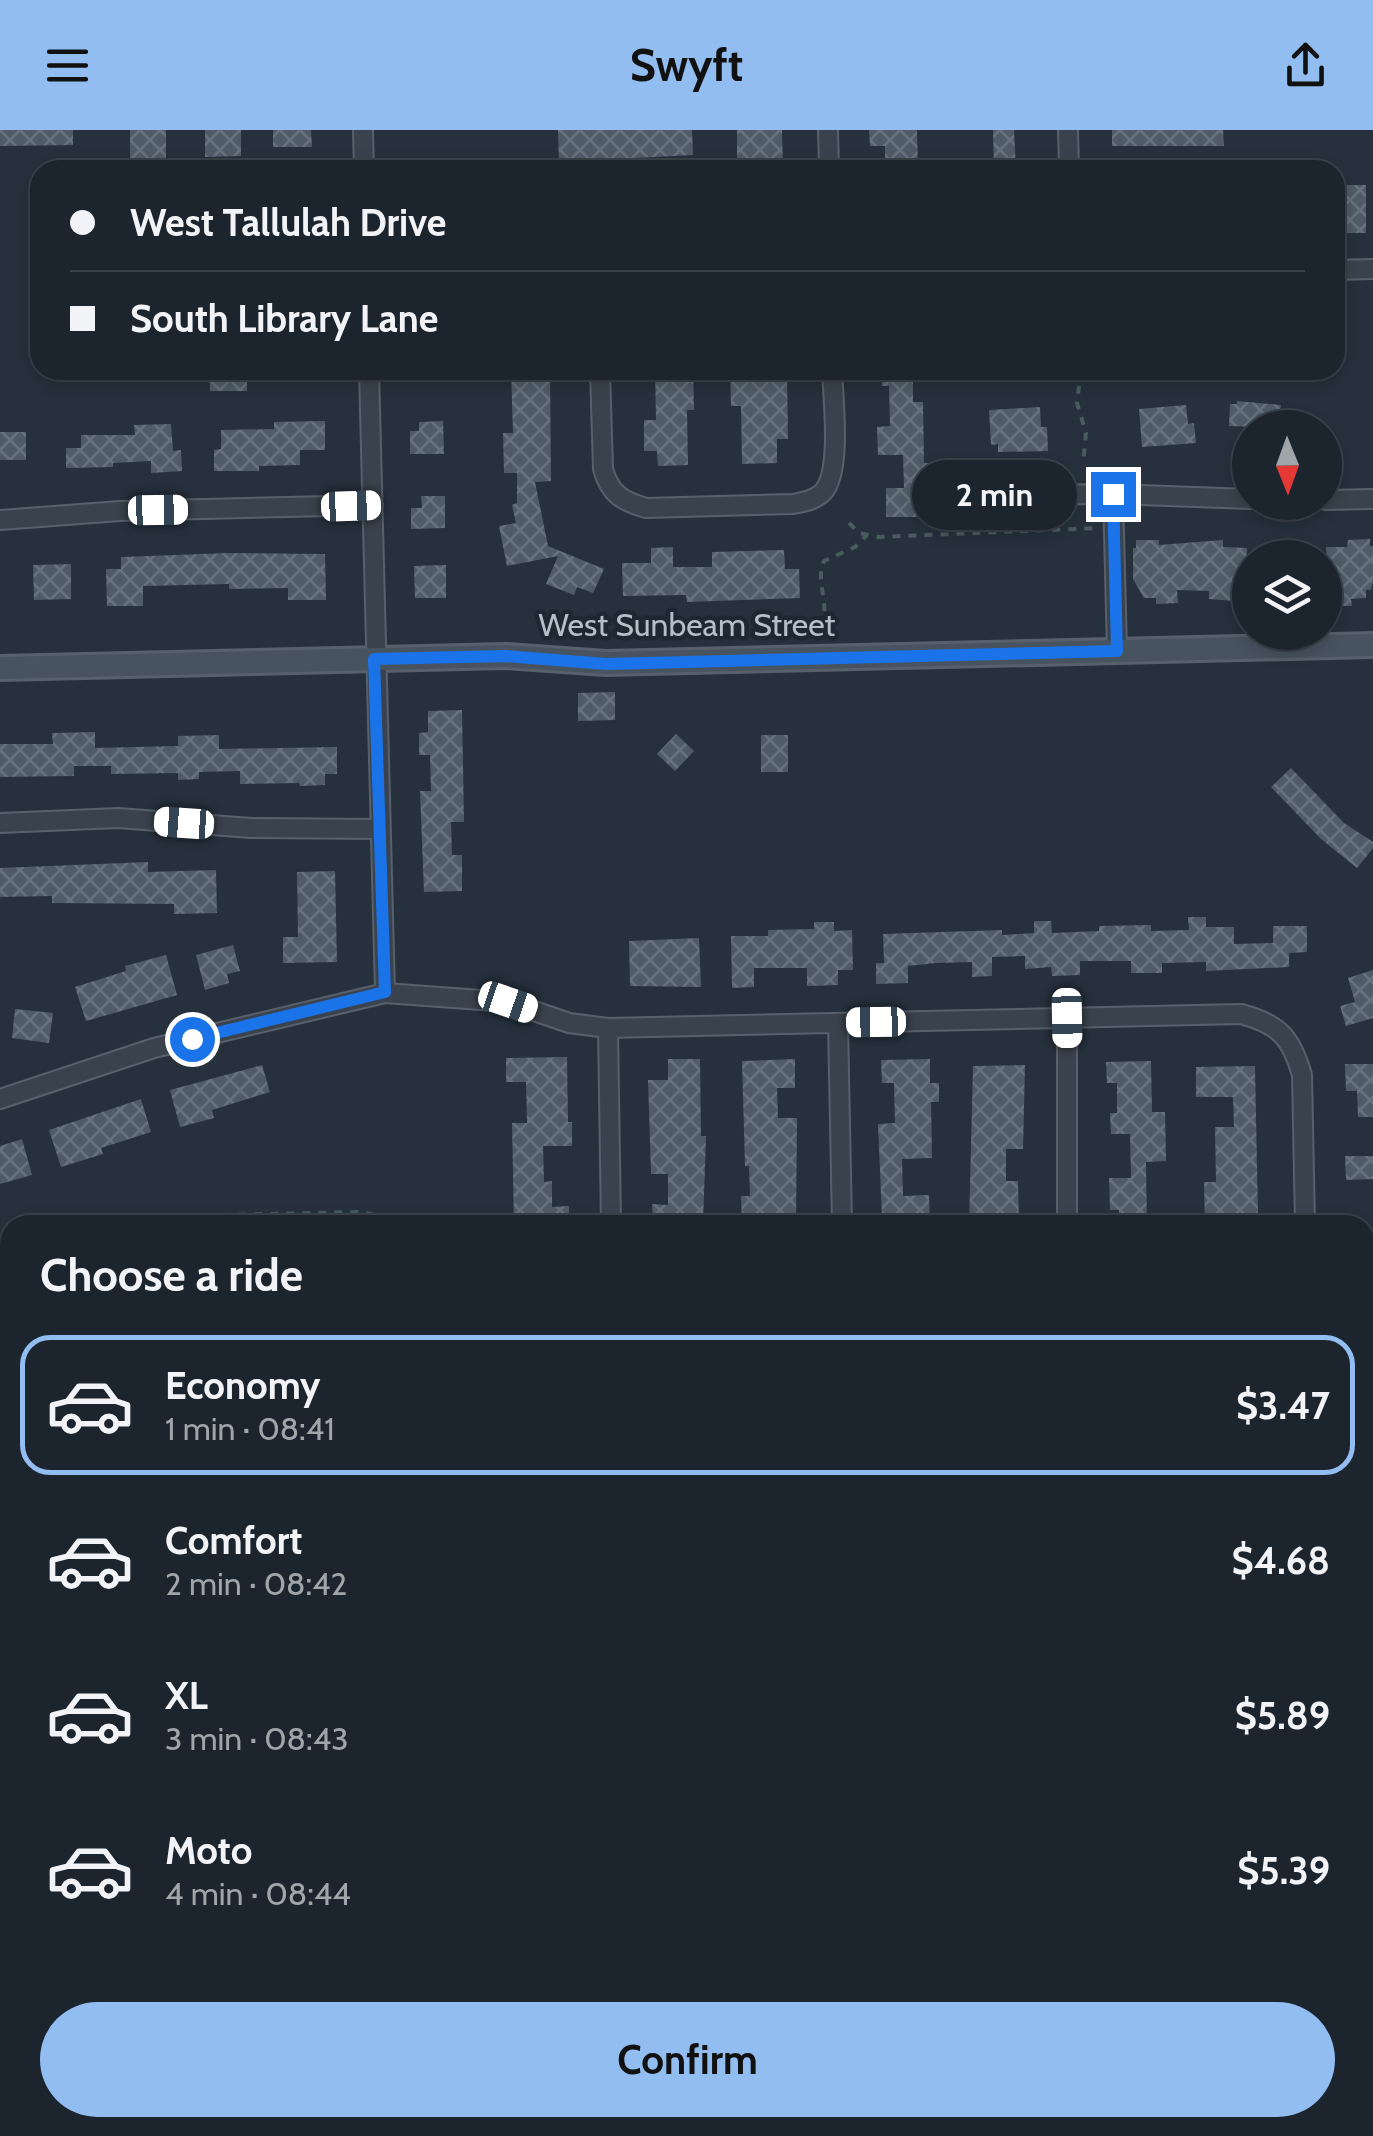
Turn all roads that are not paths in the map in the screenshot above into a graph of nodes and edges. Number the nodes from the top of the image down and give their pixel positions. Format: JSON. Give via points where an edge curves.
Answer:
{"nodes":[{"id":1,"x":363,"y":130,"type":"edge"},
{"id":2,"x":828,"y":130,"type":"edge"},
{"id":3,"x":1068,"y":130,"type":"edge"},
{"id":4,"x":364,"y":160,"type":"edge"},
{"id":5,"x":828,"y":160,"type":"edge"},
{"id":6,"x":1069,"y":160,"type":"edge"},
{"id":7,"x":1373,"y":268,"type":"edge"},
{"id":8,"x":1345,"y":269,"type":"edge"},
{"id":9,"x":369,"y":380,"type":"edge"},
{"id":10,"x":600,"y":380,"type":"edge"},
{"id":11,"x":832,"y":380,"type":"edge"},
{"id":12,"x":1113,"y":494,"type":"junction"},
{"id":13,"x":970,"y":495,"type":"dead end"},
{"id":14,"x":1232,"y":498,"type":"edge"},
{"id":15,"x":1373,"y":499,"type":"edge"},
{"id":16,"x":1342,"y":500,"type":"edge"},
{"id":17,"x":372,"y":505,"type":"junction"},
{"id":18,"x":0,"y":520,"type":"edge"},
{"id":19,"x":1373,"y":645,"type":"edge"},
{"id":20,"x":1117,"y":651,"type":"junction"},
{"id":21,"x":374,"y":659,"type":"junction"},
{"id":22,"x":0,"y":668,"type":"edge"},
{"id":23,"x":0,"y":824,"type":"edge"},
{"id":24,"x":380,"y":829,"type":"junction"},
{"id":25,"x":385,"y":992,"type":"junction"},
{"id":26,"x":1067,"y":1018,"type":"junction"},
{"id":27,"x":838,"y":1023,"type":"junction"},
{"id":28,"x":608,"y":1028,"type":"junction"},
{"id":29,"x":0,"y":1100,"type":"edge"},
{"id":30,"x":611,"y":1215,"type":"edge"},
{"id":31,"x":842,"y":1215,"type":"edge"},
{"id":32,"x":1067,"y":1215,"type":"edge"},
{"id":33,"x":1306,"y":1215,"type":"edge"}],
"edges":[{"from":1,"to":4,"type":"street"},
{"from":2,"to":5,"type":"street"},
{"from":3,"to":6,"type":"street"},
{"from":7,"to":8,"type":"street"},
{"from":9,"to":17,"type":"street"},
{"from":10,"to":11,"type":"street","via":[[603,469],[614,494],[646,508],[793,504],[825,491],[834,461]]},
{"from":12,"to":13,"type":"street"},
{"from":12,"to":14,"type":"street"},
{"from":12,"to":20,"type":"street"},
{"from":15,"to":16,"type":"street"},
{"from":17,"to":18,"type":"street"},
{"from":17,"to":21,"type":"street"},
{"from":19,"to":20,"type":"street","name":"West Sunbeam Street"},
{"from":20,"to":21,"type":"street","name":"West Sunbeam Street","via":[[606,664],[506,656]]},
{"from":21,"to":22,"type":"street","name":"West Sunbeam Street"},
{"from":21,"to":24,"type":"street"},
{"from":23,"to":24,"type":"street","via":[[118,818]]},
{"from":24,"to":25,"type":"street"},
{"from":25,"to":28,"type":"street","via":[[508,1002],[569,1024]]},
{"from":25,"to":29,"type":"street","via":[[154,1048]]},
{"from":26,"to":27,"type":"street"},
{"from":26,"to":32,"type":"street"},
{"from":26,"to":33,"type":"street","via":[[1240,1014],[1282,1032],[1302,1075]]},
{"from":27,"to":28,"type":"street"},
{"from":27,"to":31,"type":"street"},
{"from":28,"to":30,"type":"street"}]}
